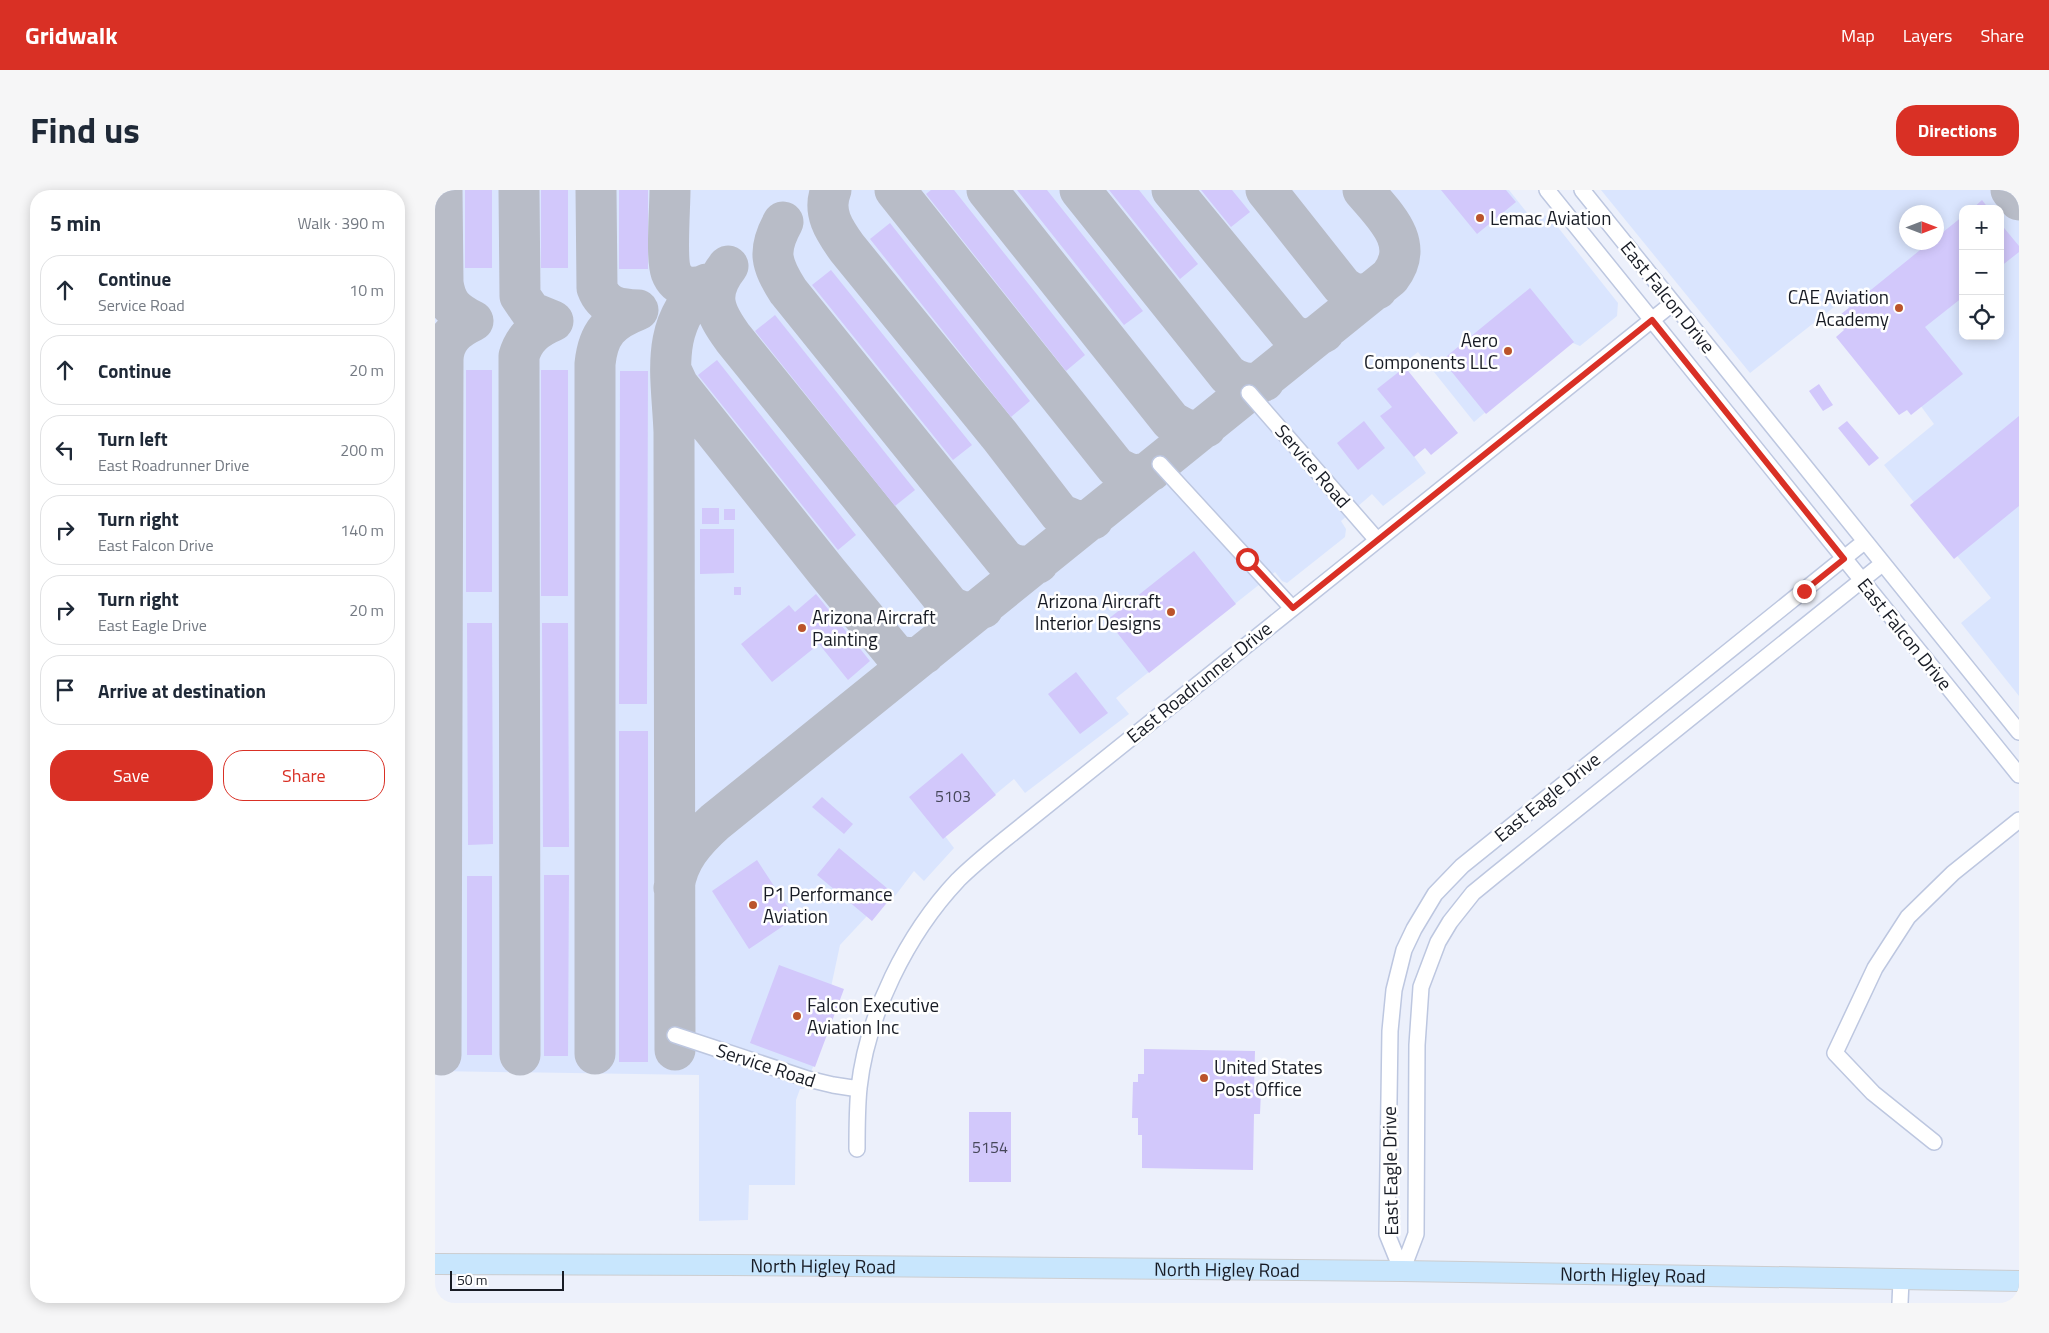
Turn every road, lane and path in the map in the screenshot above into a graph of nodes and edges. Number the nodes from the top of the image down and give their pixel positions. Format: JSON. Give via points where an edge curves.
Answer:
{"nodes":[{"id":1,"x":1547,"y":190,"type":"edge"},
{"id":2,"x":1582,"y":190,"type":"edge"},
{"id":3,"x":1673,"y":303,"type":"junction"},
{"id":4,"x":1652,"y":320,"type":"junction"},
{"id":5,"x":1249,"y":392,"type":"dead end"},
{"id":6,"x":1160,"y":464,"type":"dead end"},
{"id":7,"x":1377,"y":540,"type":"junction"},
{"id":8,"x":1864,"y":542,"type":"junction"},
{"id":9,"x":1844,"y":559,"type":"junction"},
{"id":10,"x":1882,"y":564,"type":"junction"},
{"id":11,"x":1861,"y":580,"type":"junction"},
{"id":12,"x":1293,"y":608,"type":"junction"},
{"id":13,"x":1644,"y":720,"type":"junction"},
{"id":14,"x":2019,"y":732,"type":"edge"},
{"id":15,"x":1661,"y":741,"type":"junction"},
{"id":16,"x":2019,"y":775,"type":"edge"},
{"id":17,"x":2019,"y":820,"type":"edge"},
{"id":18,"x":675,"y":1035,"type":"dead end"},
{"id":19,"x":859,"y":1089,"type":"junction"},
{"id":20,"x":1934,"y":1142,"type":"dead end"},
{"id":21,"x":857,"y":1149,"type":"dead end"},
{"id":22,"x":435,"y":1264,"type":"edge"},
{"id":23,"x":1402,"y":1271,"type":"junction"},
{"id":24,"x":1901,"y":1280,"type":"junction"},
{"id":25,"x":2019,"y":1281,"type":"edge"},
{"id":26,"x":1900,"y":1303,"type":"edge"}],
"edges":[{"from":1,"to":4,"type":"street","name":"East Falcon Drive"},
{"from":2,"to":3,"type":"street","name":"East Falcon Drive"},
{"from":3,"to":4,"type":"street","name":"East Roadrunner Drive"},
{"from":3,"to":8,"type":"street","name":"East Falcon Drive"},
{"from":4,"to":7,"type":"street","name":"East Roadrunner Drive"},
{"from":4,"to":9,"type":"street","name":"East Falcon Drive"},
{"from":5,"to":7,"type":"street","name":"Service Road"},
{"from":6,"to":12,"type":"street"},
{"from":7,"to":12,"type":"street","name":"East Roadrunner Drive"},
{"from":8,"to":9,"type":"street","name":"East Eagle Drive"},
{"from":8,"to":10,"type":"street","name":"East Falcon Drive"},
{"from":9,"to":11,"type":"street","name":"East Falcon Drive"},
{"from":9,"to":13,"type":"street","name":"East Eagle Drive"},
{"from":10,"to":11,"type":"street","name":"East Eagle Drive"},
{"from":10,"to":14,"type":"street","name":"East Falcon Drive"},
{"from":11,"to":15,"type":"street","name":"East Eagle Drive"},
{"from":11,"to":16,"type":"street","name":"East Falcon Drive"},
{"from":12,"to":19,"type":"street","name":"East Roadrunner Drive","via":[[1003,840],[958,880],[915,935],[899,964],[871,1033]]},
{"from":13,"to":15,"type":"street"},
{"from":13,"to":23,"type":"street","name":"East Eagle Drive","via":[[1462,866],[1435,894],[1414,928],[1397,973],[1390,1031],[1387,1234]]},
{"from":15,"to":23,"type":"street","name":"East Eagle Drive","via":[[1473,893],[1438,942],[1421,987],[1417,1045],[1416,1234]]},
{"from":17,"to":20,"type":"street","via":[[1953,873],[1908,917],[1875,968],[1835,1053],[1873,1093]]},
{"from":18,"to":19,"type":"street","name":"Service Road","via":[[808,1079]]},
{"from":19,"to":21,"type":"street","name":"East Roadrunner Drive"},
{"from":22,"to":23,"type":"main road","name":"North Higley Road"},
{"from":23,"to":24,"type":"main road","name":"North Higley Road"},
{"from":24,"to":25,"type":"main road","name":"North Higley Road"},
{"from":24,"to":26,"type":"street"}]}
